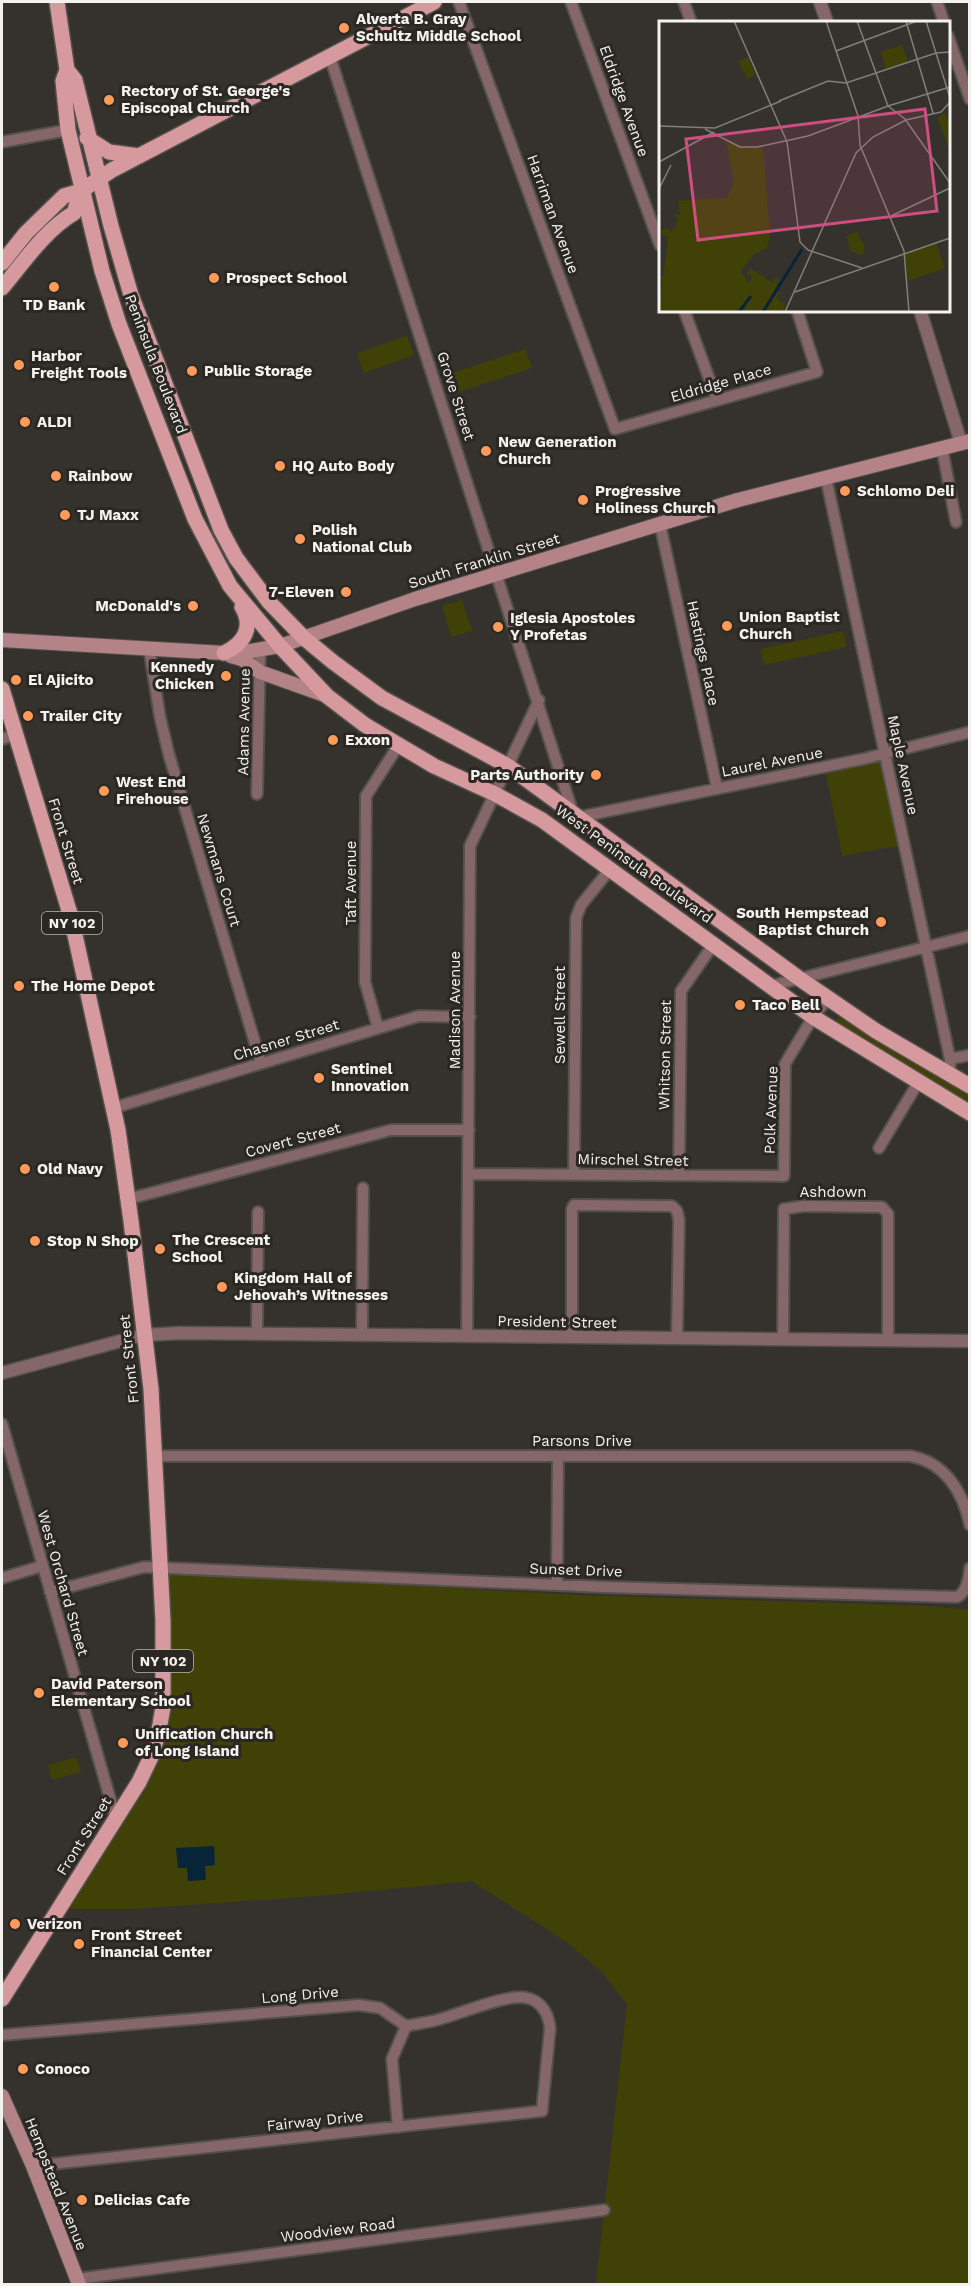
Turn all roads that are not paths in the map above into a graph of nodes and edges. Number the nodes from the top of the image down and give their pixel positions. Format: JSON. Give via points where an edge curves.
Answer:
{"nodes":[{"id":1,"x":57,"y":2,"type":"edge"},
{"id":2,"x":434,"y":2,"type":"edge"},
{"id":3,"x":459,"y":2,"type":"edge"},
{"id":4,"x":571,"y":2,"type":"edge"},
{"id":5,"x":684,"y":2,"type":"edge"},
{"id":6,"x":820,"y":2,"type":"edge"},
{"id":7,"x":937,"y":2,"type":"edge"},
{"id":8,"x":692,"y":21,"type":"edge"},
{"id":9,"x":827,"y":21,"type":"edge"},
{"id":10,"x":944,"y":21,"type":"edge"},
{"id":11,"x":950,"y":42,"type":"edge"},
{"id":12,"x":330,"y":57,"type":"junction"},
{"id":13,"x":67,"y":70,"type":"junction"},
{"id":14,"x":969,"y":99,"type":"edge"},
{"id":15,"x":68,"y":130,"type":"junction"},
{"id":16,"x":2,"y":142,"type":"edge"},
{"id":17,"x":90,"y":142,"type":"junction"},
{"id":18,"x":139,"y":156,"type":"junction"},
{"id":19,"x":99,"y":179,"type":"junction"},
{"id":20,"x":81,"y":191,"type":"junction"},
{"id":21,"x":659,"y":242,"type":"edge"},
{"id":22,"x":2,"y":262,"type":"edge"},
{"id":23,"x":2,"y":288,"type":"edge"},
{"id":24,"x":685,"y":312,"type":"edge"},
{"id":25,"x":798,"y":312,"type":"edge"},
{"id":26,"x":921,"y":312,"type":"edge"},
{"id":27,"x":717,"y":400,"type":"junction"},
{"id":28,"x":624,"y":426,"type":"joint"},
{"id":29,"x":965,"y":442,"type":"edge"},
{"id":30,"x":942,"y":448,"type":"junction"},
{"id":31,"x":826,"y":478,"type":"junction"},
{"id":32,"x":956,"y":522,"type":"dead end"},
{"id":33,"x":660,"y":524,"type":"junction"},
{"id":34,"x":497,"y":573,"type":"junction"},
{"id":35,"x":230,"y":586,"type":"junction"},
{"id":36,"x":304,"y":638,"type":"junction"},
{"id":37,"x":2,"y":640,"type":"edge"},
{"id":38,"x":280,"y":646,"type":"junction"},
{"id":39,"x":149,"y":648,"type":"junction"},
{"id":40,"x":260,"y":650,"type":"junction"},
{"id":41,"x":224,"y":653,"type":"junction"},
{"id":42,"x":260,"y":672,"type":"junction"},
{"id":43,"x":2,"y":688,"type":"edge"},
{"id":44,"x":327,"y":696,"type":"junction"},
{"id":45,"x":538,"y":700,"type":"junction"},
{"id":46,"x":969,"y":732,"type":"edge"},
{"id":47,"x":8,"y":737,"type":"edge"},
{"id":48,"x":398,"y":746,"type":"junction"},
{"id":49,"x":885,"y":753,"type":"junction"},
{"id":50,"x":508,"y":766,"type":"junction"},
{"id":51,"x":717,"y":789,"type":"junction"},
{"id":52,"x":257,"y":794,"type":"dead end"},
{"id":53,"x":495,"y":794,"type":"junction"},
{"id":54,"x":576,"y":815,"type":"junction"},
{"id":55,"x":611,"y":868,"type":"junction"},
{"id":56,"x":969,"y":936,"type":"edge"},
{"id":57,"x":713,"y":945,"type":"junction"},
{"id":58,"x":926,"y":947,"type":"junction"},
{"id":59,"x":800,"y":979,"type":"junction"},
{"id":60,"x":770,"y":986,"type":"junction"},
{"id":61,"x":828,"y":998,"type":"junction"},
{"id":62,"x":470,"y":1017,"type":"junction"},
{"id":63,"x":813,"y":1017,"type":"junction"},
{"id":64,"x":378,"y":1028,"type":"junction"},
{"id":65,"x":969,"y":1055,"type":"edge"},
{"id":66,"x":950,"y":1059,"type":"junction"},
{"id":67,"x":261,"y":1064,"type":"junction"},
{"id":68,"x":950,"y":1075,"type":"junction"},
{"id":69,"x":919,"y":1081,"type":"junction"},
{"id":70,"x":969,"y":1086,"type":"edge"},
{"id":71,"x":113,"y":1108,"type":"junction"},
{"id":72,"x":969,"y":1113,"type":"edge"},
{"id":73,"x":469,"y":1130,"type":"junction"},
{"id":74,"x":879,"y":1148,"type":"dead end"},
{"id":75,"x":784,"y":1164,"type":"joint"},
{"id":76,"x":469,"y":1174,"type":"junction"},
{"id":77,"x":574,"y":1174,"type":"junction"},
{"id":78,"x":679,"y":1175,"type":"junction"},
{"id":79,"x":363,"y":1188,"type":"dead end"},
{"id":80,"x":128,"y":1199,"type":"junction"},
{"id":81,"x":258,"y":1212,"type":"dead end"},
{"id":82,"x":257,"y":1334,"type":"junction"},
{"id":83,"x":145,"y":1335,"type":"junction"},
{"id":84,"x":362,"y":1335,"type":"junction"},
{"id":85,"x":467,"y":1336,"type":"junction"},
{"id":86,"x":572,"y":1337,"type":"junction"},
{"id":87,"x":677,"y":1338,"type":"junction"},
{"id":88,"x":783,"y":1339,"type":"junction"},
{"id":89,"x":888,"y":1340,"type":"junction"},
{"id":90,"x":969,"y":1341,"type":"edge"},
{"id":91,"x":2,"y":1373,"type":"edge"},
{"id":92,"x":2,"y":1424,"type":"edge"},
{"id":93,"x":155,"y":1456,"type":"junction"},
{"id":94,"x":558,"y":1456,"type":"junction"},
{"id":95,"x":969,"y":1525,"type":"edge"},
{"id":96,"x":42,"y":1566,"type":"junction"},
{"id":97,"x":969,"y":1568,"type":"edge"},
{"id":98,"x":160,"y":1569,"type":"junction"},
{"id":99,"x":2,"y":1578,"type":"edge"},
{"id":100,"x":556,"y":1585,"type":"junction"},
{"id":101,"x":50,"y":1592,"type":"junction"},
{"id":102,"x":116,"y":1820,"type":"junction"},
{"id":103,"x":2,"y":1999,"type":"edge"},
{"id":104,"x":406,"y":2026,"type":"junction"},
{"id":105,"x":2,"y":2035,"type":"edge"},
{"id":106,"x":2,"y":2096,"type":"edge"},
{"id":107,"x":398,"y":2127,"type":"junction"},
{"id":108,"x":33,"y":2166,"type":"junction"},
{"id":109,"x":604,"y":2210,"type":"dead end"},
{"id":110,"x":77,"y":2282,"type":"edge"}],
"edges":[{"from":1,"to":13,"type":"main road","name":"Peninsula Boulevard"},
{"from":2,"to":12,"type":"main road"},
{"from":3,"to":28,"type":"street","name":"Harriman Avenue","via":[[615,429]]},
{"from":4,"to":21,"type":"street","name":"Eldridge Avenue"},
{"from":5,"to":8,"type":"street"},
{"from":6,"to":9,"type":"street"},
{"from":7,"to":10,"type":"street"},
{"from":11,"to":14,"type":"street"},
{"from":12,"to":18,"type":"main road"},
{"from":12,"to":34,"type":"street","name":"Grove Street"},
{"from":13,"to":15,"type":"main road","name":"Peninsula Boulevard","via":[[63,81]]},
{"from":13,"to":17,"type":"main road","name":"Peninsula Boulevard","via":[[75,80]]},
{"from":15,"to":16,"type":"street"},
{"from":15,"to":17,"type":"main road","via":[[78,132]]},
{"from":15,"to":20,"type":"main road","name":"Peninsula Boulevard"},
{"from":17,"to":18,"type":"main road","via":[[110,153]]},
{"from":17,"to":19,"type":"main road","name":"Peninsula Boulevard"},
{"from":18,"to":19,"type":"main road"},
{"from":19,"to":20,"type":"main road"},
{"from":19,"to":36,"type":"main road","name":"Peninsula Boulevard","via":[[131,295],[221,530],[269,602]]},
{"from":20,"to":22,"type":"main road","via":[[64,196],[26,232]]},
{"from":20,"to":23,"type":"main road","via":[[74,213],[33,250]]},
{"from":20,"to":35,"type":"main road","name":"Peninsula Boulevard","via":[[119,324],[195,519]]},
{"from":24,"to":27,"type":"street"},
{"from":25,"to":27,"type":"street","name":"Eldridge Place","via":[[817,372]]},
{"from":26,"to":29,"type":"street"},
{"from":27,"to":28,"type":"street","name":"Eldridge Place"},
{"from":29,"to":30,"type":"main road","name":"South Franklin Street"},
{"from":30,"to":31,"type":"main road","name":"South Franklin Street"},
{"from":30,"to":32,"type":"street"},
{"from":31,"to":33,"type":"main road","name":"South Franklin Street"},
{"from":31,"to":49,"type":"street","name":"Maple Avenue"},
{"from":33,"to":34,"type":"main road","name":"South Franklin Street"},
{"from":33,"to":51,"type":"street","name":"Hastings Place"},
{"from":34,"to":36,"type":"main road","name":"South Franklin Street"},
{"from":34,"to":45,"type":"street","name":"Grove Street"},
{"from":35,"to":38,"type":"main road","name":"Peninsula Boulevard"},
{"from":35,"to":41,"type":"main road","via":[[246,614],[247,630],[243,640]]},
{"from":36,"to":38,"type":"main road","name":"South Franklin Street"},
{"from":36,"to":50,"type":"main road","name":"West Peninsula Boulevard","via":[[382,698]]},
{"from":37,"to":39,"type":"main road","name":"South Franklin Street"},
{"from":38,"to":40,"type":"main road","name":"South Franklin Street"},
{"from":38,"to":44,"type":"main road","name":"West Peninsula Boulevard"},
{"from":39,"to":41,"type":"main road","name":"South Franklin Street"},
{"from":39,"to":67,"type":"street","name":"Newmans Court","via":[[169,756]]},
{"from":40,"to":41,"type":"main road","name":"South Franklin Street"},
{"from":40,"to":42,"type":"street","name":"Adams Avenue"},
{"from":41,"to":42,"type":"main road","via":[[242,659]]},
{"from":42,"to":44,"type":"main road"},
{"from":42,"to":52,"type":"street","name":"Adams Avenue"},
{"from":43,"to":47,"type":"main road","name":"Front Street","number":"NY 102"},
{"from":44,"to":48,"type":"main road","name":"West Peninsula Boulevard"},
{"from":45,"to":50,"type":"street","name":"Madison Avenue"},
{"from":45,"to":54,"type":"street","name":"Grove Street"},
{"from":46,"to":49,"type":"street","name":"Laurel Avenue"},
{"from":47,"to":71,"type":"main road","name":"Front Street","number":"NY 102","via":[[71,917]]},
{"from":48,"to":53,"type":"main road","name":"West Peninsula Boulevard"},
{"from":48,"to":64,"type":"street","name":"Taft Avenue","via":[[366,796],[365,982]]},
{"from":49,"to":51,"type":"street","name":"Laurel Avenue"},
{"from":49,"to":58,"type":"street","name":"Maple Avenue"},
{"from":50,"to":53,"type":"street","name":"Madison Avenue"},
{"from":50,"to":54,"type":"main road","name":"West Peninsula Boulevard"},
{"from":51,"to":54,"type":"street","name":"Laurel Avenue"},
{"from":53,"to":55,"type":"main road","name":"West Peninsula Boulevard","via":[[542,820]]},
{"from":53,"to":62,"type":"street","name":"Madison Avenue","via":[[470,846]]},
{"from":54,"to":59,"type":"main road","name":"West Peninsula Boulevard"},
{"from":55,"to":57,"type":"main road","name":"West Peninsula Boulevard"},
{"from":55,"to":77,"type":"street","name":"Sewell Street","via":[[581,905],[576,918]]},
{"from":56,"to":58,"type":"street"},
{"from":57,"to":60,"type":"main road","name":"West Peninsula Boulevard"},
{"from":57,"to":78,"type":"street","name":"Whitson Street","via":[[681,991]]},
{"from":58,"to":59,"type":"street"},
{"from":58,"to":66,"type":"street","name":"Maple Avenue"},
{"from":59,"to":60,"type":"street"},
{"from":59,"to":61,"type":"main road","name":"West Peninsula Boulevard"},
{"from":60,"to":63,"type":"main road","name":"West Peninsula Boulevard"},
{"from":61,"to":63,"type":"street","name":"Polk Avenue"},
{"from":61,"to":68,"type":"main road","name":"West Peninsula Boulevard"},
{"from":62,"to":64,"type":"street","name":"Chasner Street","via":[[419,1016]]},
{"from":62,"to":73,"type":"street","name":"Madison Avenue"},
{"from":63,"to":69,"type":"main road","name":"West Peninsula Boulevard"},
{"from":63,"to":75,"type":"street","name":"Polk Avenue","via":[[785,1064]]},
{"from":64,"to":67,"type":"street","name":"Chasner Street"},
{"from":65,"to":66,"type":"street"},
{"from":66,"to":68,"type":"street","name":"Maple Avenue"},
{"from":67,"to":71,"type":"street","name":"Chasner Street"},
{"from":68,"to":70,"type":"main road","name":"West Peninsula Boulevard"},
{"from":69,"to":72,"type":"main road","name":"West Peninsula Boulevard"},
{"from":69,"to":74,"type":"street"},
{"from":71,"to":80,"type":"main road","name":"Front Street","number":"NY 102"},
{"from":73,"to":76,"type":"street","name":"Madison Avenue"},
{"from":73,"to":80,"type":"street","name":"Covert Street","via":[[392,1130]]},
{"from":75,"to":78,"type":"street","name":"Mirschel Street","via":[[784,1176]]},
{"from":76,"to":77,"type":"street","name":"Mirschel Street"},
{"from":76,"to":85,"type":"street","name":"Madison Avenue"},
{"from":77,"to":78,"type":"street","name":"Mirschel Street"},
{"from":79,"to":84,"type":"street"},
{"from":80,"to":83,"type":"main road","name":"Front Street","number":"NY 102"},
{"from":81,"to":82,"type":"street"},
{"from":82,"to":83,"type":"street","name":"President Street"},
{"from":82,"to":84,"type":"street","name":"President Street"},
{"from":83,"to":91,"type":"street","name":"President Street"},
{"from":83,"to":93,"type":"main road","name":"Front Street","number":"NY 102"},
{"from":84,"to":85,"type":"street","name":"President Street"},
{"from":85,"to":86,"type":"street","name":"President Street"},
{"from":86,"to":87,"type":"street","name":"President Street"},
{"from":86,"to":87,"type":"street","via":[[574,1205],[661,1205],[672,1206],[679,1220]]},
{"from":87,"to":88,"type":"street","name":"President Street"},
{"from":88,"to":89,"type":"street","name":"President Street"},
{"from":88,"to":89,"type":"street","name":"Ashdown","via":[[784,1209],[804,1206],[882,1207],[888,1214]]},
{"from":89,"to":90,"type":"street","name":"President Street"},
{"from":92,"to":96,"type":"street","name":"West Orchard Street"},
{"from":93,"to":94,"type":"street","name":"Parsons Drive"},
{"from":93,"to":98,"type":"main road","name":"Front Street","number":"NY 102"},
{"from":94,"to":95,"type":"street","name":"Parsons Drive","via":[[922,1458],[940,1467],[951,1480],[962,1499]]},
{"from":94,"to":100,"type":"street"},
{"from":96,"to":99,"type":"street"},
{"from":96,"to":101,"type":"street","name":"West Orchard Street"},
{"from":97,"to":100,"type":"street","name":"Sunset Drive","via":[[966,1587],[957,1597]]},
{"from":98,"to":100,"type":"street","name":"Sunset Drive"},
{"from":98,"to":101,"type":"street","name":"Sunset Drive","via":[[144,1567]]},
{"from":98,"to":102,"type":"main road","name":"Front Street","number":"NY 102","via":[[164,1701],[159,1731],[139,1782]]},
{"from":101,"to":102,"type":"street","name":"West Orchard Street"},
{"from":102,"to":103,"type":"main road","name":"Front Street","number":"NY 102"},
{"from":104,"to":105,"type":"street","name":"Long Drive","via":[[380,2008],[358,2005]]},
{"from":104,"to":107,"type":"street","via":[[392,2059]]},
{"from":104,"to":107,"type":"street","name":"Fairway Drive","via":[[509,1999],[527,1998],[540,2005],[549,2020],[548,2051],[542,2111]]},
{"from":106,"to":108,"type":"main road","name":"Hempstead Avenue"},
{"from":107,"to":108,"type":"street","name":"Fairway Drive"},
{"from":108,"to":110,"type":"main road","name":"Hempstead Avenue"},
{"from":109,"to":110,"type":"street","name":"Woodview Road"}]}
